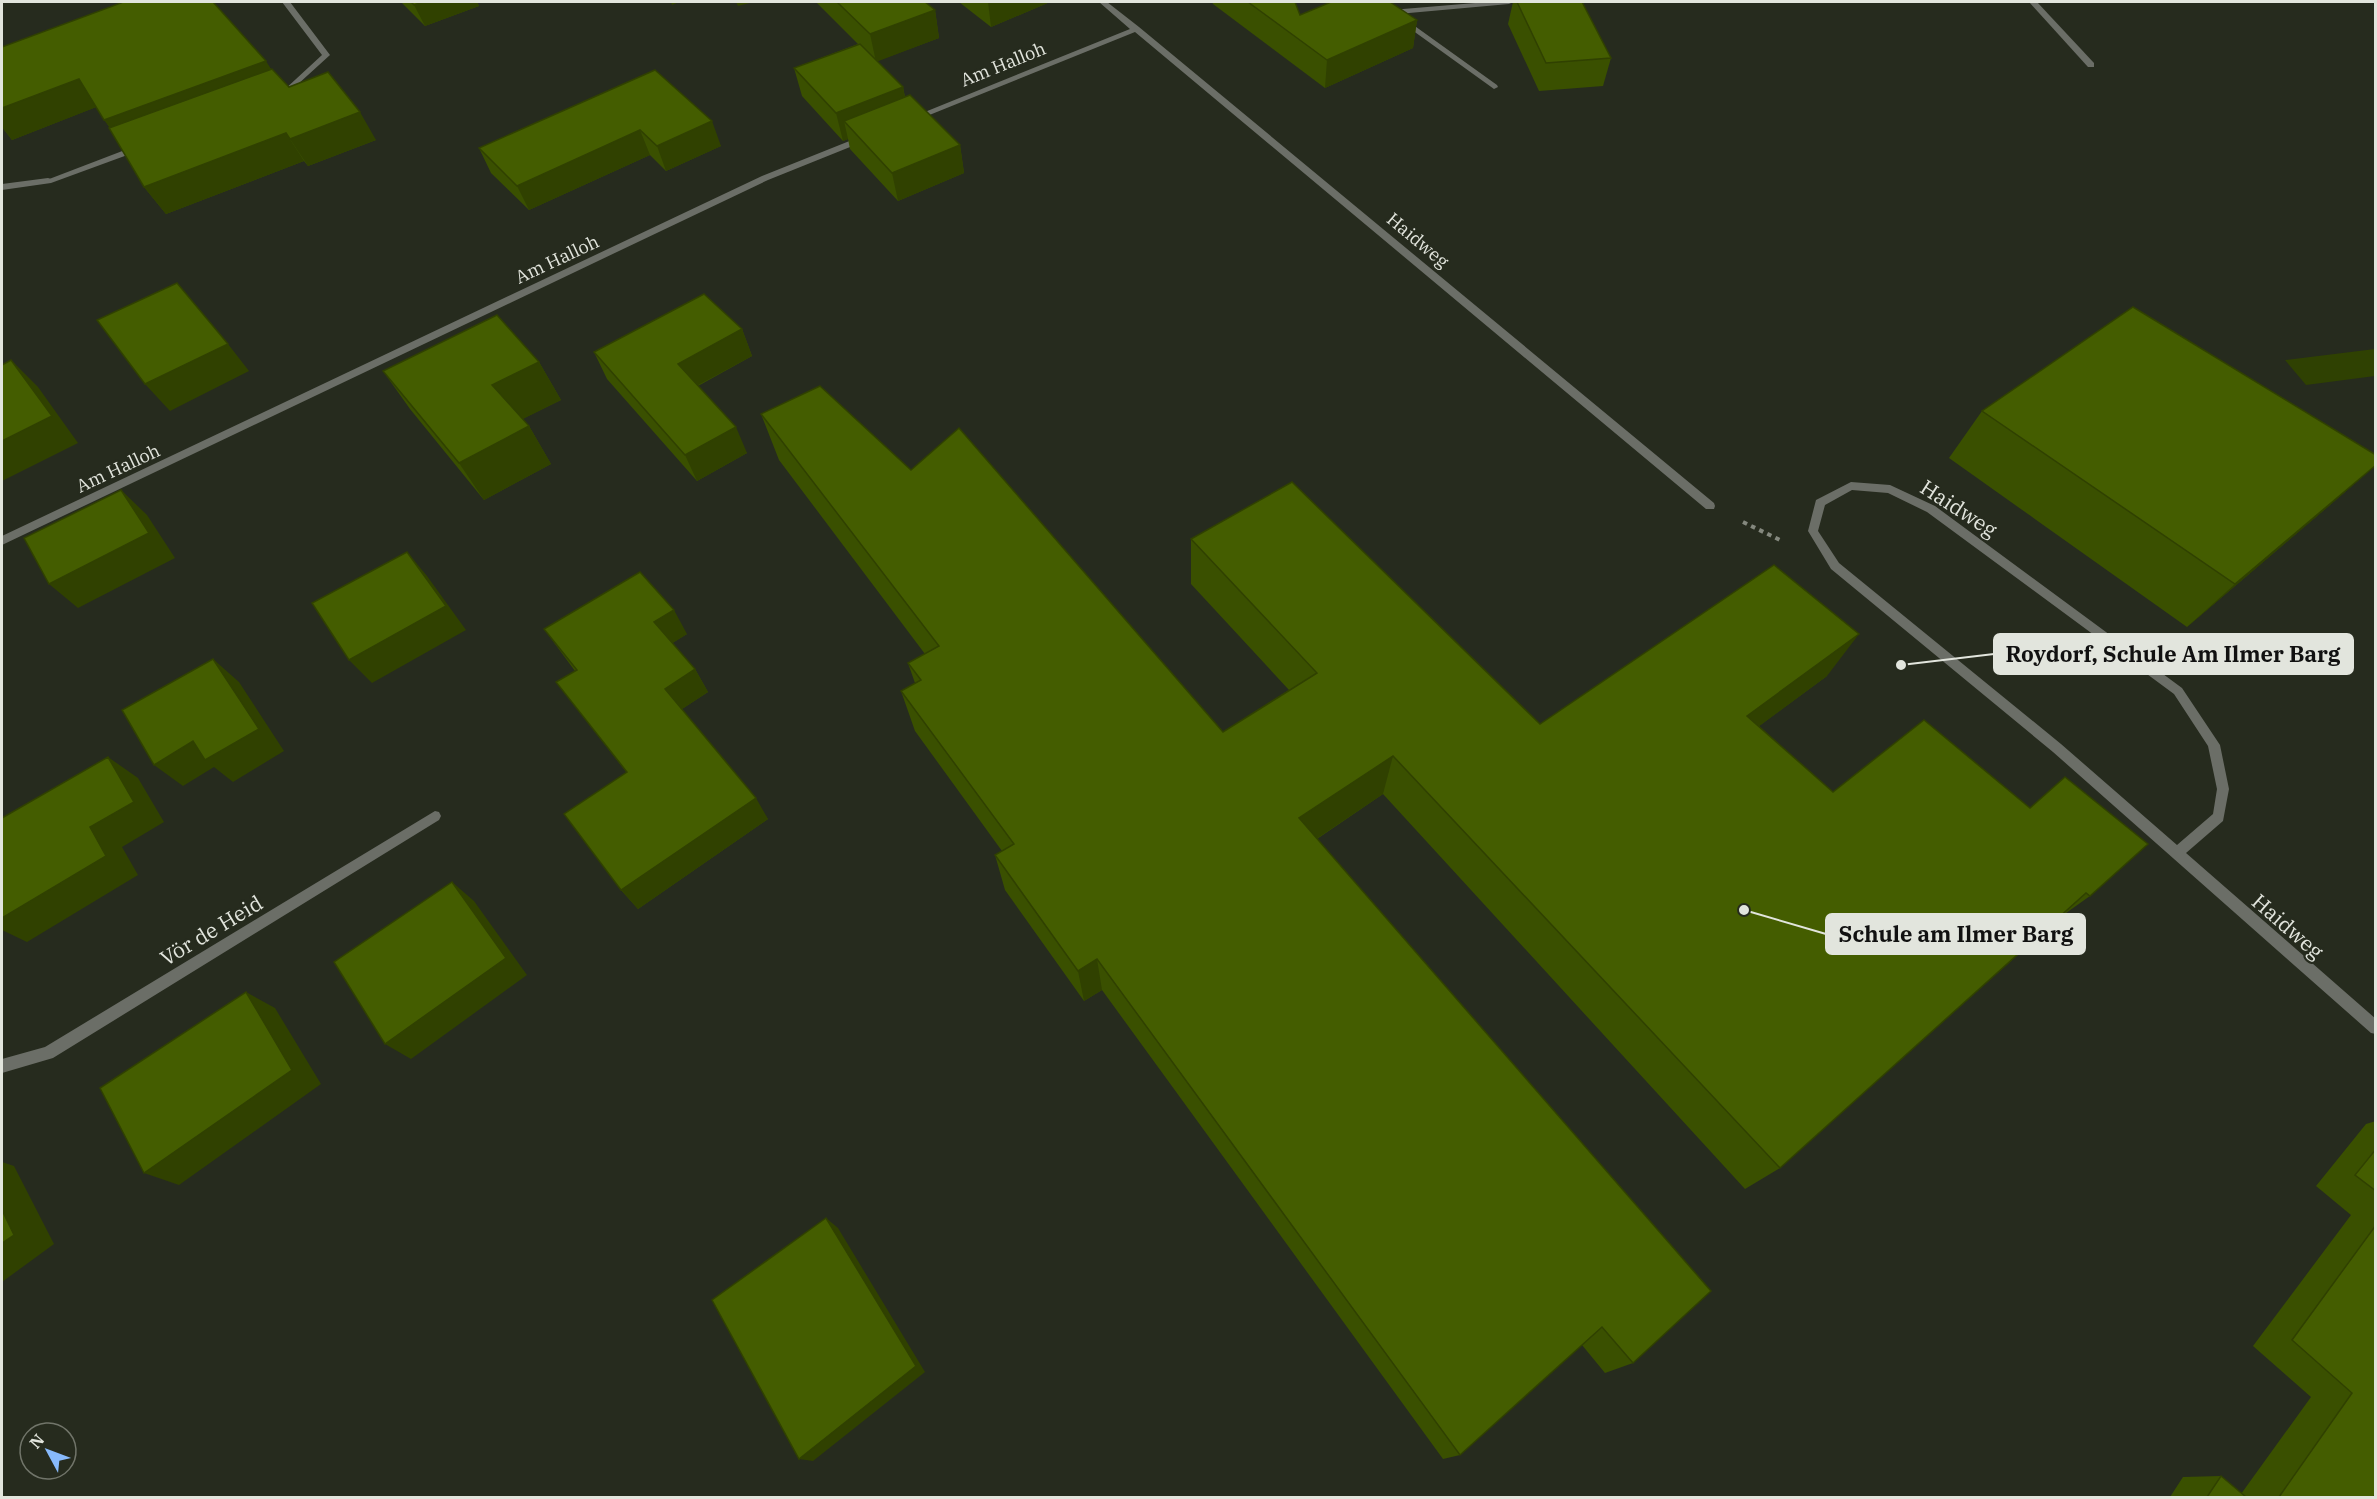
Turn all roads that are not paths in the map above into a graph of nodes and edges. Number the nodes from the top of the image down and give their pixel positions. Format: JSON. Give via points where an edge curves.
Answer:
{"nodes":[{"id":1,"x":286,"y":2,"type":"edge"},
{"id":2,"x":1103,"y":2,"type":"edge"},
{"id":3,"x":1509,"y":2,"type":"edge"},
{"id":4,"x":2033,"y":2,"type":"edge"},
{"id":5,"x":1136,"y":29,"type":"junction"},
{"id":6,"x":2091,"y":65,"type":"dead end"},
{"id":7,"x":1494,"y":87,"type":"dead end"},
{"id":8,"x":279,"y":95,"type":"edge"},
{"id":9,"x":907,"y":121,"type":"edge"},
{"id":10,"x":874,"y":134,"type":"edge"},
{"id":11,"x":147,"y":144,"type":"edge"},
{"id":12,"x":2,"y":187,"type":"edge"},
{"id":13,"x":1710,"y":506,"type":"road end"},
{"id":14,"x":2,"y":541,"type":"edge"},
{"id":15,"x":435,"y":816,"type":"dead end"},
{"id":16,"x":2176,"y":854,"type":"junction"},
{"id":17,"x":2376,"y":1028,"type":"edge"},
{"id":18,"x":2,"y":1066,"type":"edge"}],
"edges":[{"from":1,"to":8,"type":"street","via":[[326,55],[290,91]]},
{"from":2,"to":5,"type":"street","name":"Haidweg"},
{"from":3,"to":7,"type":"street","via":[[1391,12]]},
{"from":4,"to":6,"type":"street"},
{"from":5,"to":9,"type":"street","name":"Am Halloh"},
{"from":5,"to":13,"type":"street","name":"Haidweg"},
{"from":10,"to":14,"type":"street","name":"Am Halloh","via":[[765,178]]},
{"from":11,"to":12,"type":"street","via":[[48,181]]},
{"from":15,"to":18,"type":"street","name":"Vör de Heid","via":[[48,1053]]},
{"from":16,"to":16,"type":"street","name":"Haidweg","via":[[2056,748],[1835,566],[1813,531],[1820,503],[1851,486],[1890,489],[1931,509],[2178,691],[2214,745],[2223,789],[2219,817]]},
{"from":16,"to":17,"type":"street","name":"Haidweg"}]}
